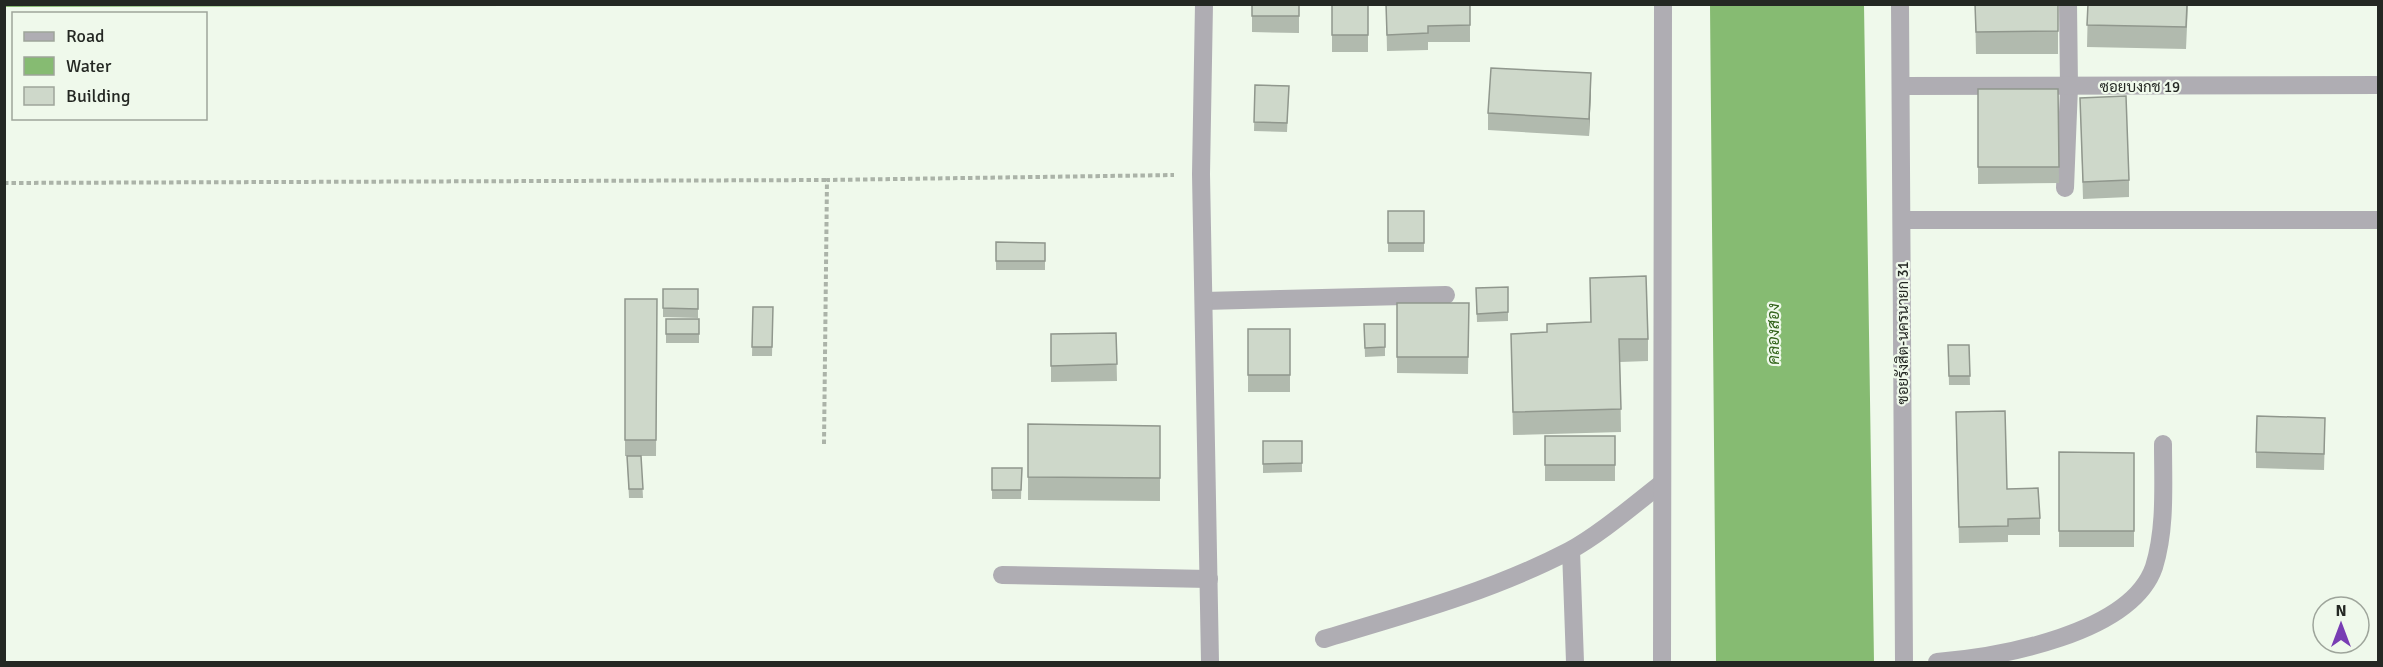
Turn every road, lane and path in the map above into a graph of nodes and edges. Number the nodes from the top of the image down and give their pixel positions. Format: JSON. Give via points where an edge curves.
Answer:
{"nodes":[{"id":1,"x":1204,"y":4,"type":"edge"},
{"id":2,"x":1663,"y":4,"type":"edge"},
{"id":3,"x":1900,"y":4,"type":"edge"},
{"id":4,"x":2068,"y":4,"type":"edge"},
{"id":5,"x":2379,"y":85,"type":"edge"},
{"id":6,"x":1901,"y":86,"type":"junction"},
{"id":7,"x":2069,"y":87,"type":"junction"},
{"id":8,"x":1201,"y":174,"type":"junction"},
{"id":9,"x":827,"y":180,"type":"junction"},
{"id":10,"x":4,"y":183,"type":"edge"},
{"id":11,"x":2065,"y":188,"type":"dead end"},
{"id":12,"x":1902,"y":220,"type":"junction"},
{"id":13,"x":2379,"y":220,"type":"edge"},
{"id":14,"x":1446,"y":295,"type":"dead end"},
{"id":15,"x":1204,"y":301,"type":"junction"},
{"id":16,"x":824,"y":444,"type":"dead end"},
{"id":17,"x":2163,"y":444,"type":"dead end"},
{"id":18,"x":1662,"y":483,"type":"junction"},
{"id":19,"x":1571,"y":550,"type":"junction"},
{"id":20,"x":1002,"y":574,"type":"dead end"},
{"id":21,"x":1209,"y":579,"type":"junction"},
{"id":22,"x":1324,"y":639,"type":"dead end"},
{"id":23,"x":1210,"y":663,"type":"edge"},
{"id":24,"x":1575,"y":663,"type":"edge"},
{"id":25,"x":1662,"y":663,"type":"edge"},
{"id":26,"x":1904,"y":663,"type":"edge"},
{"id":27,"x":1938,"y":663,"type":"edge"}],
"edges":[{"from":1,"to":8,"type":"street"},
{"from":2,"to":18,"type":"street"},
{"from":3,"to":6,"type":"street","name":"ซอยรังสิต-นครนายก 31"},
{"from":4,"to":7,"type":"street"},
{"from":5,"to":7,"type":"street","name":"ซอยบงกช 19"},
{"from":6,"to":7,"type":"street","name":"ซอยบงกช 19"},
{"from":6,"to":12,"type":"street","name":"ซอยรังสิต-นครนายก 31"},
{"from":7,"to":11,"type":"street"},
{"from":8,"to":9,"type":"path"},
{"from":8,"to":15,"type":"street"},
{"from":9,"to":10,"type":"path"},
{"from":9,"to":16,"type":"path"},
{"from":12,"to":13,"type":"street"},
{"from":12,"to":26,"type":"street","name":"ซอยรังสิต-นครนายก 31"},
{"from":14,"to":15,"type":"street"},
{"from":15,"to":21,"type":"street"},
{"from":17,"to":27,"type":"street","via":[[2159,547],[2148,579],[2129,604],[2063,637],[1983,657]]},
{"from":18,"to":19,"type":"street"},
{"from":18,"to":25,"type":"street"},
{"from":19,"to":22,"type":"street","via":[[1427,609]]},
{"from":19,"to":24,"type":"street"},
{"from":20,"to":21,"type":"street"},
{"from":21,"to":23,"type":"street"}]}
